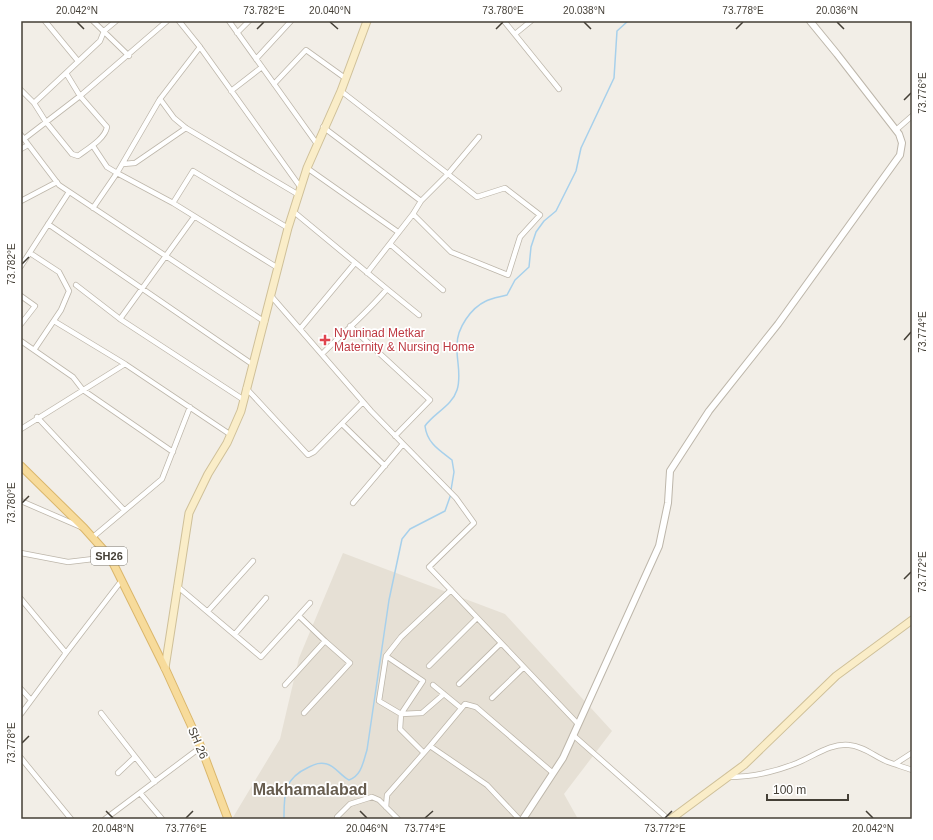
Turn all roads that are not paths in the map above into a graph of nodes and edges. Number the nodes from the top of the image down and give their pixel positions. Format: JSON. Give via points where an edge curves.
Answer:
{"nodes":[{"id":1,"x":45,"y":21,"type":"edge"},
{"id":2,"x":93,"y":21,"type":"edge"},
{"id":3,"x":116,"y":21,"type":"edge"},
{"id":4,"x":167,"y":21,"type":"edge"},
{"id":5,"x":179,"y":21,"type":"edge"},
{"id":6,"x":229,"y":21,"type":"edge"},
{"id":7,"x":249,"y":21,"type":"edge"},
{"id":8,"x":291,"y":21,"type":"edge"},
{"id":9,"x":367,"y":21,"type":"edge"},
{"id":10,"x":504,"y":21,"type":"edge"},
{"id":11,"x":531,"y":21,"type":"edge"},
{"id":12,"x":810,"y":21,"type":"edge"},
{"id":13,"x":104,"y":31,"type":"junction"},
{"id":14,"x":237,"y":33,"type":"junction"},
{"id":15,"x":516,"y":34,"type":"junction"},
{"id":16,"x":200,"y":47,"type":"junction"},
{"id":17,"x":129,"y":56,"type":"junction"},
{"id":18,"x":256,"y":59,"type":"junction"},
{"id":19,"x":78,"y":61,"type":"junction"},
{"id":20,"x":262,"y":67,"type":"junction"},
{"id":21,"x":66,"y":73,"type":"junction"},
{"id":22,"x":345,"y":78,"type":"junction"},
{"id":23,"x":274,"y":84,"type":"junction"},
{"id":24,"x":559,"y":89,"type":"dead end"},
{"id":25,"x":21,"y":90,"type":"edge"},
{"id":26,"x":341,"y":90,"type":"junction"},
{"id":27,"x":231,"y":91,"type":"junction"},
{"id":28,"x":80,"y":96,"type":"junction"},
{"id":29,"x":160,"y":100,"type":"junction"},
{"id":30,"x":34,"y":103,"type":"junction"},
{"id":31,"x":912,"y":116,"type":"edge"},
{"id":32,"x":46,"y":122,"type":"junction"},
{"id":33,"x":186,"y":128,"type":"junction"},
{"id":34,"x":324,"y":128,"type":"junction"},
{"id":35,"x":896,"y":130,"type":"junction"},
{"id":36,"x":23,"y":137,"type":"edge"},
{"id":37,"x":479,"y":137,"type":"dead end"},
{"id":38,"x":317,"y":144,"type":"junction"},
{"id":39,"x":28,"y":145,"type":"junction"},
{"id":40,"x":93,"y":146,"type":"junction"},
{"id":41,"x":21,"y":149,"type":"edge"},
{"id":42,"x":123,"y":164,"type":"junction"},
{"id":43,"x":307,"y":168,"type":"junction"},
{"id":44,"x":117,"y":173,"type":"junction"},
{"id":45,"x":448,"y":174,"type":"junction"},
{"id":46,"x":57,"y":182,"type":"junction"},
{"id":47,"x":69,"y":192,"type":"junction"},
{"id":48,"x":300,"y":192,"type":"junction"},
{"id":49,"x":21,"y":201,"type":"edge"},
{"id":50,"x":421,"y":201,"type":"junction"},
{"id":51,"x":173,"y":204,"type":"junction"},
{"id":52,"x":93,"y":208,"type":"junction"},
{"id":53,"x":294,"y":212,"type":"junction"},
{"id":54,"x":413,"y":214,"type":"junction"},
{"id":55,"x":194,"y":217,"type":"junction"},
{"id":56,"x":48,"y":224,"type":"junction"},
{"id":57,"x":288,"y":228,"type":"junction"},
{"id":58,"x":398,"y":232,"type":"junction"},
{"id":59,"x":390,"y":244,"type":"junction"},
{"id":60,"x":30,"y":253,"type":"junction"},
{"id":61,"x":166,"y":256,"type":"junction"},
{"id":62,"x":355,"y":263,"type":"junction"},
{"id":63,"x":21,"y":266,"type":"edge"},
{"id":64,"x":278,"y":268,"type":"junction"},
{"id":65,"x":366,"y":273,"type":"junction"},
{"id":66,"x":76,"y":285,"type":"dead end"},
{"id":67,"x":142,"y":289,"type":"junction"},
{"id":68,"x":387,"y":289,"type":"junction"},
{"id":69,"x":443,"y":290,"type":"dead end"},
{"id":70,"x":21,"y":296,"type":"edge"},
{"id":71,"x":272,"y":298,"type":"junction"},
{"id":72,"x":419,"y":315,"type":"dead end"},
{"id":73,"x":120,"y":319,"type":"junction"},
{"id":74,"x":54,"y":321,"type":"junction"},
{"id":75,"x":265,"y":322,"type":"junction"},
{"id":76,"x":21,"y":324,"type":"edge"},
{"id":77,"x":350,"y":326,"type":"junction"},
{"id":78,"x":300,"y":329,"type":"junction"},
{"id":79,"x":21,"y":341,"type":"edge"},
{"id":80,"x":34,"y":350,"type":"junction"},
{"id":81,"x":322,"y":354,"type":"junction"},
{"id":82,"x":125,"y":364,"type":"junction"},
{"id":83,"x":252,"y":364,"type":"junction"},
{"id":84,"x":246,"y":388,"type":"junction"},
{"id":85,"x":83,"y":390,"type":"junction"},
{"id":86,"x":244,"y":400,"type":"junction"},
{"id":87,"x":363,"y":402,"type":"junction"},
{"id":88,"x":190,"y":407,"type":"junction"},
{"id":89,"x":37,"y":417,"type":"junction"},
{"id":90,"x":342,"y":424,"type":"junction"},
{"id":91,"x":21,"y":429,"type":"edge"},
{"id":92,"x":231,"y":435,"type":"junction"},
{"id":93,"x":395,"y":436,"type":"junction"},
{"id":94,"x":403,"y":444,"type":"junction"},
{"id":95,"x":173,"y":452,"type":"junction"},
{"id":96,"x":21,"y":466,"type":"edge"},
{"id":97,"x":385,"y":466,"type":"junction"},
{"id":98,"x":21,"y":501,"type":"edge"},
{"id":99,"x":353,"y":503,"type":"dead end"},
{"id":100,"x":124,"y":510,"type":"junction"},
{"id":101,"x":84,"y":528,"type":"junction"},
{"id":102,"x":93,"y":537,"type":"junction"},
{"id":103,"x":21,"y":553,"type":"edge"},
{"id":104,"x":110,"y":558,"type":"junction"},
{"id":105,"x":253,"y":561,"type":"dead end"},
{"id":106,"x":122,"y":580,"type":"junction"},
{"id":107,"x":177,"y":586,"type":"junction"},
{"id":108,"x":451,"y":590,"type":"junction"},
{"id":109,"x":21,"y":598,"type":"edge"},
{"id":110,"x":266,"y":598,"type":"dead end"},
{"id":111,"x":310,"y":603,"type":"dead end"},
{"id":112,"x":208,"y":611,"type":"junction"},
{"id":113,"x":299,"y":616,"type":"junction"},
{"id":114,"x":477,"y":618,"type":"junction"},
{"id":115,"x":912,"y":620,"type":"edge"},
{"id":116,"x":235,"y":634,"type":"junction"},
{"id":117,"x":325,"y":641,"type":"junction"},
{"id":118,"x":501,"y":643,"type":"junction"},
{"id":119,"x":66,"y":653,"type":"junction"},
{"id":120,"x":386,"y":656,"type":"junction"},
{"id":121,"x":429,"y":666,"type":"dead end"},
{"id":122,"x":524,"y":667,"type":"junction"},
{"id":123,"x":165,"y":668,"type":"junction"},
{"id":124,"x":459,"y":684,"type":"dead end"},
{"id":125,"x":286,"y":685,"type":"dead end"},
{"id":126,"x":433,"y":685,"type":"dead end"},
{"id":127,"x":21,"y":688,"type":"edge"},
{"id":128,"x":444,"y":694,"type":"junction"},
{"id":129,"x":492,"y":698,"type":"dead end"},
{"id":130,"x":31,"y":700,"type":"junction"},
{"id":131,"x":461,"y":708,"type":"junction"},
{"id":132,"x":101,"y":713,"type":"dead end"},
{"id":133,"x":304,"y":713,"type":"dead end"},
{"id":134,"x":21,"y":714,"type":"edge"},
{"id":135,"x":401,"y":714,"type":"junction"},
{"id":136,"x":578,"y":724,"type":"junction"},
{"id":137,"x":574,"y":735,"type":"junction"},
{"id":138,"x":430,"y":746,"type":"junction"},
{"id":139,"x":201,"y":747,"type":"junction"},
{"id":140,"x":424,"y":753,"type":"junction"},
{"id":141,"x":912,"y":753,"type":"edge"},
{"id":142,"x":135,"y":757,"type":"junction"},
{"id":143,"x":21,"y":758,"type":"edge"},
{"id":144,"x":895,"y":764,"type":"junction"},
{"id":145,"x":912,"y":770,"type":"edge"},
{"id":146,"x":118,"y":773,"type":"dead end"},
{"id":147,"x":553,"y":773,"type":"junction"},
{"id":148,"x":728,"y":777,"type":"junction"},
{"id":149,"x":155,"y":782,"type":"junction"},
{"id":150,"x":140,"y":793,"type":"junction"},
{"id":151,"x":386,"y":807,"type":"junction"},
{"id":152,"x":71,"y":819,"type":"edge"},
{"id":153,"x":105,"y":819,"type":"edge"},
{"id":154,"x":161,"y":819,"type":"edge"},
{"id":155,"x":228,"y":819,"type":"edge"},
{"id":156,"x":338,"y":819,"type":"edge"},
{"id":157,"x":398,"y":819,"type":"edge"},
{"id":158,"x":519,"y":819,"type":"edge"},
{"id":159,"x":523,"y":819,"type":"edge"},
{"id":160,"x":668,"y":819,"type":"edge"},
{"id":161,"x":671,"y":819,"type":"edge"}],
"edges":[{"from":1,"to":19,"type":"street"},
{"from":2,"to":13,"type":"street"},
{"from":3,"to":13,"type":"street"},
{"from":4,"to":17,"type":"street"},
{"from":5,"to":16,"type":"street"},
{"from":6,"to":14,"type":"street"},
{"from":7,"to":14,"type":"street"},
{"from":8,"to":18,"type":"street"},
{"from":9,"to":22,"type":"main road"},
{"from":10,"to":15,"type":"street"},
{"from":11,"to":15,"type":"street"},
{"from":12,"to":35,"type":"street"},
{"from":13,"to":17,"type":"street"},
{"from":13,"to":19,"type":"street","via":[[100,41]]},
{"from":14,"to":18,"type":"street"},
{"from":15,"to":24,"type":"street","via":[[534,61]]},
{"from":16,"to":27,"type":"street"},
{"from":16,"to":29,"type":"street"},
{"from":17,"to":28,"type":"street"},
{"from":18,"to":20,"type":"street"},
{"from":19,"to":21,"type":"street"},
{"from":20,"to":23,"type":"street"},
{"from":20,"to":27,"type":"street"},
{"from":21,"to":28,"type":"street"},
{"from":21,"to":30,"type":"street"},
{"from":22,"to":23,"type":"street","via":[[306,50]]},
{"from":22,"to":26,"type":"main road"},
{"from":23,"to":38,"type":"street"},
{"from":25,"to":30,"type":"street"},
{"from":26,"to":34,"type":"main road"},
{"from":26,"to":45,"type":"street"},
{"from":27,"to":48,"type":"street"},
{"from":28,"to":32,"type":"street"},
{"from":28,"to":40,"type":"street","via":[[107,127],[107,131]]},
{"from":29,"to":33,"type":"street"},
{"from":29,"to":42,"type":"street"},
{"from":30,"to":32,"type":"street"},
{"from":31,"to":35,"type":"street"},
{"from":32,"to":36,"type":"street"},
{"from":32,"to":40,"type":"street","via":[[72,154],[78,156]]},
{"from":33,"to":42,"type":"street","via":[[135,163]]},
{"from":33,"to":48,"type":"street"},
{"from":34,"to":38,"type":"main road"},
{"from":34,"to":50,"type":"street"},
{"from":35,"to":136,"type":"street","via":[[902,143],[900,155],[778,324],[709,411],[670,471],[668,503],[659,546]]},
{"from":36,"to":39,"type":"street"},
{"from":37,"to":45,"type":"street"},
{"from":38,"to":43,"type":"main road"},
{"from":39,"to":41,"type":"street"},
{"from":39,"to":46,"type":"street"},
{"from":40,"to":44,"type":"street","via":[[107,167]]},
{"from":42,"to":44,"type":"street"},
{"from":43,"to":48,"type":"main road"},
{"from":43,"to":58,"type":"street"},
{"from":44,"to":51,"type":"street"},
{"from":44,"to":52,"type":"street"},
{"from":45,"to":50,"type":"street"},
{"from":45,"to":54,"type":"street","via":[[477,197],[505,188],[540,214],[520,237],[508,275],[451,252]]},
{"from":46,"to":47,"type":"street"},
{"from":46,"to":49,"type":"street"},
{"from":47,"to":52,"type":"street"},
{"from":47,"to":56,"type":"street"},
{"from":48,"to":53,"type":"main road"},
{"from":50,"to":54,"type":"street"},
{"from":51,"to":55,"type":"street"},
{"from":51,"to":57,"type":"street","via":[[193,171]]},
{"from":52,"to":61,"type":"street"},
{"from":53,"to":57,"type":"main road"},
{"from":53,"to":62,"type":"street"},
{"from":54,"to":58,"type":"street"},
{"from":55,"to":61,"type":"street"},
{"from":55,"to":64,"type":"street"},
{"from":56,"to":60,"type":"street"},
{"from":56,"to":67,"type":"street"},
{"from":57,"to":64,"type":"main road"},
{"from":58,"to":59,"type":"street"},
{"from":59,"to":65,"type":"street"},
{"from":59,"to":69,"type":"street"},
{"from":60,"to":63,"type":"street"},
{"from":60,"to":74,"type":"street","via":[[59,272],[69,291]]},
{"from":61,"to":67,"type":"street"},
{"from":61,"to":75,"type":"street"},
{"from":62,"to":65,"type":"street"},
{"from":62,"to":78,"type":"street"},
{"from":64,"to":71,"type":"main road"},
{"from":65,"to":68,"type":"street"},
{"from":66,"to":73,"type":"street"},
{"from":67,"to":73,"type":"street"},
{"from":67,"to":83,"type":"street"},
{"from":68,"to":72,"type":"street"},
{"from":68,"to":77,"type":"street","via":[[369,310]]},
{"from":70,"to":76,"type":"street","via":[[36,306]]},
{"from":71,"to":75,"type":"main road"},
{"from":71,"to":78,"type":"street"},
{"from":73,"to":86,"type":"street"},
{"from":74,"to":80,"type":"street"},
{"from":74,"to":82,"type":"street"},
{"from":75,"to":83,"type":"main road"},
{"from":77,"to":81,"type":"street"},
{"from":77,"to":93,"type":"street","via":[[430,400]]},
{"from":78,"to":81,"type":"street"},
{"from":79,"to":80,"type":"street"},
{"from":80,"to":85,"type":"street","via":[[73,377]]},
{"from":81,"to":87,"type":"street"},
{"from":82,"to":85,"type":"street"},
{"from":82,"to":88,"type":"street"},
{"from":83,"to":84,"type":"main road"},
{"from":84,"to":86,"type":"main road"},
{"from":84,"to":90,"type":"street","via":[[308,455]]},
{"from":85,"to":89,"type":"street"},
{"from":85,"to":95,"type":"street"},
{"from":86,"to":92,"type":"main road"},
{"from":87,"to":90,"type":"street"},
{"from":87,"to":93,"type":"street"},
{"from":88,"to":92,"type":"street"},
{"from":88,"to":95,"type":"street"},
{"from":89,"to":91,"type":"street"},
{"from":89,"to":100,"type":"street"},
{"from":90,"to":97,"type":"street"},
{"from":92,"to":107,"type":"main road","via":[[208,474],[189,514]]},
{"from":93,"to":94,"type":"street"},
{"from":94,"to":97,"type":"street"},
{"from":94,"to":108,"type":"street","via":[[456,498],[474,523],[429,567]]},
{"from":95,"to":100,"type":"street","via":[[162,479],[152,490]]},
{"from":96,"to":101,"type":"main road","number":"SH26"},
{"from":97,"to":99,"type":"street"},
{"from":98,"to":101,"type":"street"},
{"from":100,"to":102,"type":"street"},
{"from":101,"to":102,"type":"main road","number":"SH26"},
{"from":102,"to":104,"type":"main road","number":"SH26"},
{"from":103,"to":104,"type":"street","via":[[68,562]]},
{"from":104,"to":106,"type":"main road","number":"SH26"},
{"from":105,"to":112,"type":"street"},
{"from":106,"to":119,"type":"street"},
{"from":106,"to":123,"type":"main road","number":"SH26"},
{"from":107,"to":112,"type":"street"},
{"from":107,"to":123,"type":"main road"},
{"from":108,"to":114,"type":"street"},
{"from":108,"to":120,"type":"street","via":[[401,637]]},
{"from":109,"to":119,"type":"street"},
{"from":110,"to":116,"type":"street"},
{"from":111,"to":113,"type":"street"},
{"from":112,"to":116,"type":"street"},
{"from":113,"to":116,"type":"street","via":[[261,657]]},
{"from":113,"to":117,"type":"street"},
{"from":114,"to":118,"type":"street"},
{"from":114,"to":121,"type":"street"},
{"from":115,"to":148,"type":"main road","via":[[836,676],[744,765]]},
{"from":117,"to":125,"type":"street"},
{"from":117,"to":133,"type":"street","via":[[350,663]]},
{"from":118,"to":122,"type":"street"},
{"from":118,"to":124,"type":"street"},
{"from":119,"to":130,"type":"street"},
{"from":120,"to":135,"type":"street","via":[[379,701]]},
{"from":120,"to":135,"type":"street","via":[[423,681]]},
{"from":122,"to":129,"type":"street"},
{"from":122,"to":136,"type":"street"},
{"from":123,"to":139,"type":"main road","name":"SH 26","number":"SH26"},
{"from":126,"to":128,"type":"street"},
{"from":127,"to":130,"type":"street"},
{"from":128,"to":131,"type":"street"},
{"from":128,"to":135,"type":"street","via":[[422,712]]},
{"from":130,"to":134,"type":"street"},
{"from":131,"to":138,"type":"street"},
{"from":131,"to":147,"type":"street","via":[[465,704],[476,707]]},
{"from":132,"to":142,"type":"street"},
{"from":135,"to":140,"type":"street","via":[[400,729]]},
{"from":136,"to":137,"type":"street"},
{"from":137,"to":147,"type":"street"},
{"from":137,"to":160,"type":"street"},
{"from":138,"to":140,"type":"street"},
{"from":138,"to":158,"type":"street","via":[[487,785]]},
{"from":139,"to":149,"type":"street"},
{"from":139,"to":155,"type":"main road","name":"SH 26","number":"SH26"},
{"from":140,"to":151,"type":"street","via":[[387,796]]},
{"from":141,"to":144,"type":"street"},
{"from":142,"to":146,"type":"street"},
{"from":142,"to":149,"type":"street"},
{"from":143,"to":152,"type":"street"},
{"from":144,"to":145,"type":"street"},
{"from":144,"to":148,"type":"street","via":[[858,746],[848,744],[829,748],[773,771],[744,777]]},
{"from":147,"to":159,"type":"street"},
{"from":148,"to":161,"type":"main road"},
{"from":149,"to":150,"type":"street"},
{"from":150,"to":153,"type":"street"},
{"from":150,"to":154,"type":"street"},
{"from":151,"to":156,"type":"street","via":[[372,797],[350,804],[337,817]]},
{"from":151,"to":157,"type":"street"}]}
